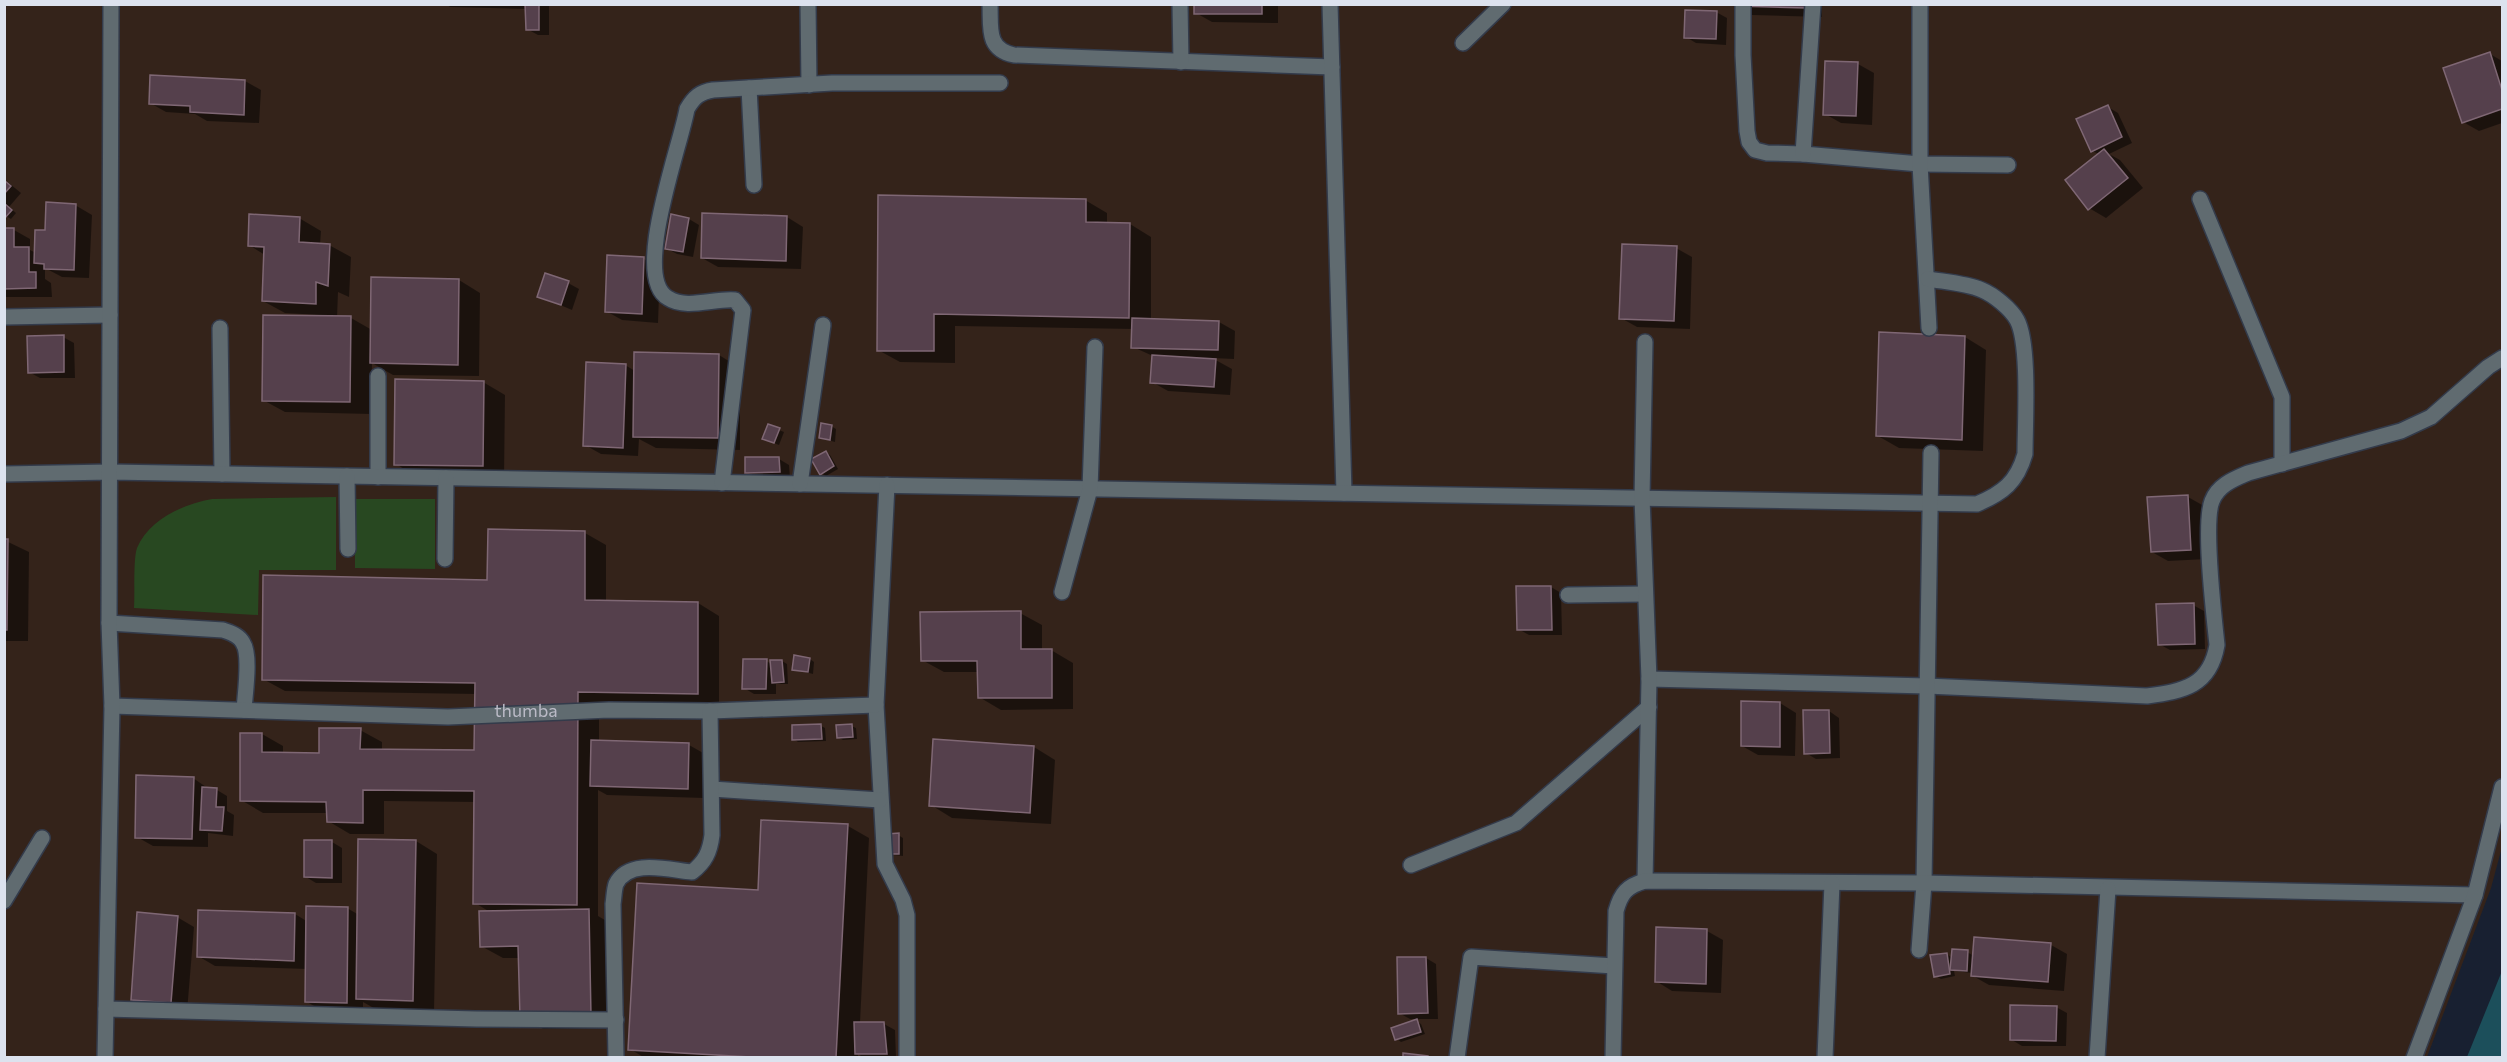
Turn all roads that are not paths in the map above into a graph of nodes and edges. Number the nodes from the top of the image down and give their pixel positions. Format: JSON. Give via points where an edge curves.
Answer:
{"nodes":[{"id":1,"x":111,"y":4,"type":"edge"},
{"id":2,"x":808,"y":4,"type":"edge"},
{"id":3,"x":990,"y":4,"type":"edge"},
{"id":4,"x":1180,"y":4,"type":"edge"},
{"id":5,"x":1330,"y":4,"type":"edge"},
{"id":6,"x":1503,"y":4,"type":"edge"},
{"id":7,"x":1743,"y":4,"type":"edge"},
{"id":8,"x":1813,"y":4,"type":"edge"},
{"id":9,"x":1920,"y":4,"type":"edge"},
{"id":10,"x":1463,"y":43,"type":"dead end"},
{"id":11,"x":1181,"y":62,"type":"junction"},
{"id":12,"x":1332,"y":67,"type":"junction"},
{"id":13,"x":1000,"y":83,"type":"dead end"},
{"id":14,"x":809,"y":85,"type":"junction"},
{"id":15,"x":749,"y":88,"type":"junction"},
{"id":16,"x":1803,"y":154,"type":"junction"},
{"id":17,"x":1920,"y":164,"type":"junction"},
{"id":18,"x":2008,"y":165,"type":"dead end"},
{"id":19,"x":754,"y":185,"type":"dead end"},
{"id":20,"x":2200,"y":200,"type":"dead end"},
{"id":21,"x":1928,"y":279,"type":"junction"},
{"id":22,"x":110,"y":315,"type":"junction"},
{"id":23,"x":4,"y":316,"type":"edge"},
{"id":24,"x":823,"y":325,"type":"dead end"},
{"id":25,"x":220,"y":328,"type":"dead end"},
{"id":26,"x":1929,"y":328,"type":"dead end"},
{"id":27,"x":1645,"y":342,"type":"dead end"},
{"id":28,"x":1095,"y":347,"type":"dead end"},
{"id":29,"x":2502,"y":358,"type":"edge"},
{"id":30,"x":378,"y":376,"type":"dead end"},
{"id":31,"x":1931,"y":453,"type":"dead end"},
{"id":32,"x":2282,"y":464,"type":"junction"},
{"id":33,"x":110,"y":472,"type":"junction"},
{"id":34,"x":4,"y":474,"type":"edge"},
{"id":35,"x":222,"y":474,"type":"junction"},
{"id":36,"x":347,"y":476,"type":"junction"},
{"id":37,"x":378,"y":477,"type":"junction"},
{"id":38,"x":446,"y":478,"type":"junction"},
{"id":39,"x":722,"y":483,"type":"junction"},
{"id":40,"x":800,"y":484,"type":"junction"},
{"id":41,"x":887,"y":485,"type":"junction"},
{"id":42,"x":1090,"y":489,"type":"junction"},
{"id":43,"x":1344,"y":493,"type":"junction"},
{"id":44,"x":1642,"y":498,"type":"junction"},
{"id":45,"x":1932,"y":503,"type":"junction"},
{"id":46,"x":348,"y":549,"type":"dead end"},
{"id":47,"x":445,"y":559,"type":"dead end"},
{"id":48,"x":1062,"y":592,"type":"dead end"},
{"id":49,"x":1644,"y":594,"type":"junction"},
{"id":50,"x":1568,"y":596,"type":"dead end"},
{"id":51,"x":109,"y":623,"type":"junction"},
{"id":52,"x":1649,"y":679,"type":"junction"},
{"id":53,"x":1927,"y":686,"type":"junction"},
{"id":54,"x":876,"y":705,"type":"junction"},
{"id":55,"x":112,"y":706,"type":"junction"},
{"id":56,"x":1649,"y":707,"type":"junction"},
{"id":57,"x":244,"y":710,"type":"junction"},
{"id":58,"x":710,"y":711,"type":"junction"},
{"id":59,"x":2502,"y":787,"type":"edge"},
{"id":60,"x":712,"y":789,"type":"junction"},
{"id":61,"x":880,"y":800,"type":"junction"},
{"id":62,"x":42,"y":838,"type":"dead end"},
{"id":63,"x":1411,"y":865,"type":"dead end"},
{"id":64,"x":1645,"y":881,"type":"junction"},
{"id":65,"x":1832,"y":883,"type":"junction"},
{"id":66,"x":1924,"y":883,"type":"junction"},
{"id":67,"x":2108,"y":889,"type":"junction"},
{"id":68,"x":2475,"y":895,"type":"junction"},
{"id":69,"x":4,"y":901,"type":"edge"},
{"id":70,"x":1919,"y":950,"type":"dead end"},
{"id":71,"x":1614,"y":966,"type":"junction"},
{"id":72,"x":106,"y":1009,"type":"junction"},
{"id":73,"x":616,"y":1020,"type":"junction"},
{"id":74,"x":105,"y":1058,"type":"edge"},
{"id":75,"x":616,"y":1058,"type":"edge"},
{"id":76,"x":907,"y":1058,"type":"edge"},
{"id":77,"x":1457,"y":1058,"type":"edge"},
{"id":78,"x":1613,"y":1058,"type":"edge"},
{"id":79,"x":1825,"y":1058,"type":"edge"},
{"id":80,"x":2097,"y":1058,"type":"edge"},
{"id":81,"x":2414,"y":1058,"type":"edge"}],
"edges":[{"from":1,"to":22,"type":"street"},
{"from":2,"to":14,"type":"street"},
{"from":3,"to":11,"type":"street","via":[[993,42],[1004,53]]},
{"from":4,"to":11,"type":"street"},
{"from":5,"to":12,"type":"street"},
{"from":6,"to":10,"type":"street"},
{"from":7,"to":16,"type":"street","via":[[1749,142],[1755,150],[1767,153]]},
{"from":8,"to":16,"type":"street"},
{"from":9,"to":17,"type":"street"},
{"from":11,"to":12,"type":"street"},
{"from":12,"to":43,"type":"street"},
{"from":13,"to":14,"type":"street"},
{"from":14,"to":15,"type":"street"},
{"from":15,"to":19,"type":"street"},
{"from":15,"to":39,"type":"street","via":[[702,92],[687,109],[657,230],[653,265],[655,279],[666,298],[681,304],[735,300],[743,310]]},
{"from":16,"to":17,"type":"street"},
{"from":17,"to":18,"type":"street"},
{"from":17,"to":21,"type":"street"},
{"from":20,"to":32,"type":"street","via":[[2282,397]]},
{"from":21,"to":26,"type":"street"},
{"from":21,"to":45,"type":"street","via":[[1968,285],[1992,296],[2017,320],[2024,346],[2025,454],[2020,471],[2008,486],[1977,504]]},
{"from":22,"to":23,"type":"street"},
{"from":22,"to":33,"type":"street"},
{"from":24,"to":40,"type":"street"},
{"from":25,"to":35,"type":"street"},
{"from":27,"to":44,"type":"street"},
{"from":28,"to":42,"type":"street"},
{"from":29,"to":32,"type":"street","via":[[2431,417],[2401,431]]},
{"from":30,"to":37,"type":"street"},
{"from":31,"to":45,"type":"street"},
{"from":32,"to":53,"type":"street","via":[[2232,480],[2212,501],[2208,522],[2217,645],[2206,675],[2190,687],[2147,696]]},
{"from":33,"to":34,"type":"street"},
{"from":33,"to":35,"type":"street"},
{"from":33,"to":51,"type":"street"},
{"from":35,"to":36,"type":"street"},
{"from":36,"to":37,"type":"street"},
{"from":36,"to":46,"type":"street"},
{"from":37,"to":38,"type":"street"},
{"from":38,"to":39,"type":"street"},
{"from":38,"to":47,"type":"street"},
{"from":39,"to":40,"type":"street"},
{"from":40,"to":41,"type":"street"},
{"from":41,"to":42,"type":"street"},
{"from":41,"to":54,"type":"street"},
{"from":42,"to":43,"type":"street"},
{"from":42,"to":48,"type":"street"},
{"from":43,"to":44,"type":"street"},
{"from":44,"to":45,"type":"street"},
{"from":44,"to":49,"type":"street"},
{"from":45,"to":53,"type":"street"},
{"from":49,"to":50,"type":"street"},
{"from":49,"to":52,"type":"street"},
{"from":51,"to":55,"type":"street"},
{"from":51,"to":57,"type":"street","via":[[223,630],[237,635],[244,644],[246,659]]},
{"from":52,"to":53,"type":"street"},
{"from":52,"to":56,"type":"street"},
{"from":53,"to":66,"type":"street"},
{"from":54,"to":58,"type":"street"},
{"from":54,"to":61,"type":"street"},
{"from":55,"to":57,"type":"street"},
{"from":55,"to":72,"type":"street"},
{"from":56,"to":63,"type":"street","via":[[1516,823]]},
{"from":56,"to":64,"type":"street"},
{"from":57,"to":58,"type":"street","via":[[448,717],[609,710]]},
{"from":58,"to":60,"type":"street"},
{"from":59,"to":68,"type":"street"},
{"from":60,"to":61,"type":"street"},
{"from":60,"to":73,"type":"street","via":[[711,848],[703,863],[692,872],[639,867],[625,874],[616,885]]},
{"from":61,"to":76,"type":"street","via":[[885,864],[907,915]]},
{"from":62,"to":69,"type":"street"},
{"from":64,"to":65,"type":"street"},
{"from":64,"to":71,"type":"street","via":[[1633,885],[1619,898]]},
{"from":65,"to":66,"type":"street"},
{"from":65,"to":79,"type":"street"},
{"from":66,"to":67,"type":"street"},
{"from":66,"to":70,"type":"street"},
{"from":67,"to":68,"type":"street"},
{"from":67,"to":80,"type":"street"},
{"from":68,"to":81,"type":"street"},
{"from":71,"to":77,"type":"street","via":[[1471,957]]},
{"from":71,"to":78,"type":"street"},
{"from":72,"to":73,"type":"street"},
{"from":72,"to":74,"type":"street"},
{"from":73,"to":75,"type":"street"}]}
